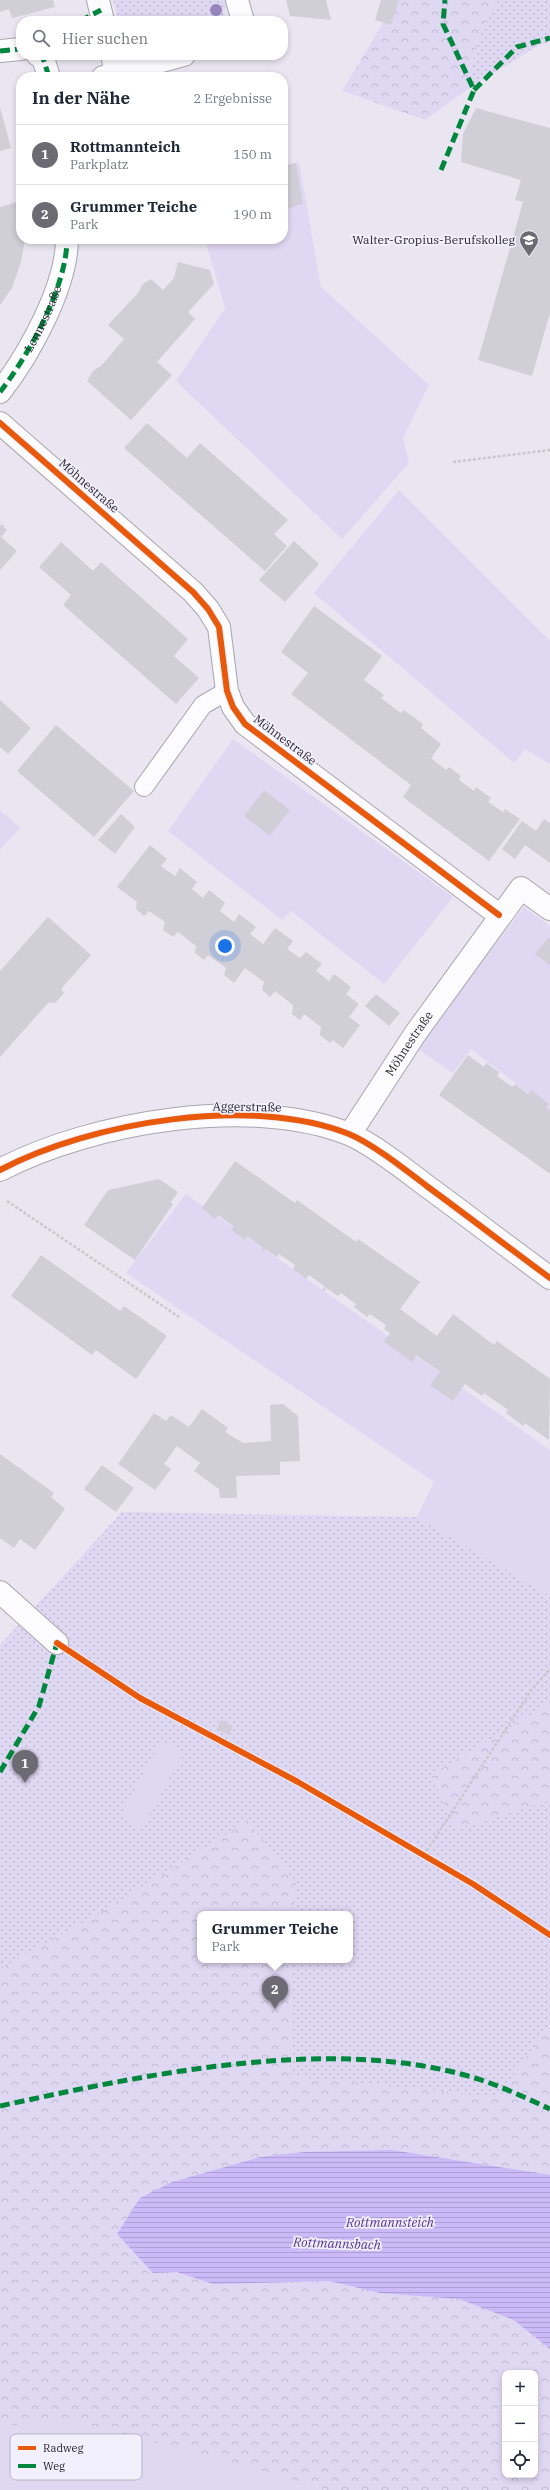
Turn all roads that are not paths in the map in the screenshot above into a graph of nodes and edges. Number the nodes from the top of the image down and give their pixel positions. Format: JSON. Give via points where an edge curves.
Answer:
{"nodes":[{"id":1,"x":98,"y":0,"type":"edge"},
{"id":2,"x":237,"y":0,"type":"edge"},
{"id":3,"x":102,"y":16,"type":"edge"},
{"id":4,"x":242,"y":16,"type":"edge"},
{"id":5,"x":16,"y":49,"type":"edge"},
{"id":6,"x":0,"y":51,"type":"edge"},
{"id":7,"x":44,"y":60,"type":"edge"},
{"id":8,"x":156,"y":60,"type":"edge"},
{"id":9,"x":110,"y":68,"type":"edge"},
{"id":10,"x":47,"y":72,"type":"edge"},
{"id":11,"x":67,"y":244,"type":"edge"},
{"id":12,"x":0,"y":392,"type":"edge"},
{"id":13,"x":0,"y":423,"type":"edge"},
{"id":14,"x":227,"y":691,"type":"junction"},
{"id":15,"x":144,"y":787,"type":"dead end"},
{"id":16,"x":550,"y":909,"type":"edge"},
{"id":17,"x":499,"y":915,"type":"junction"},
{"id":18,"x":350,"y":1134,"type":"junction"},
{"id":19,"x":0,"y":1170,"type":"edge"},
{"id":20,"x":550,"y":1278,"type":"edge"},
{"id":21,"x":0,"y":1592,"type":"edge"},
{"id":22,"x":56,"y":1643,"type":"dead end"}],
"edges":[{"from":1,"to":3,"type":"street"},
{"from":2,"to":4,"type":"street"},
{"from":5,"to":6,"type":"street"},
{"from":7,"to":10,"type":"street"},
{"from":8,"to":9,"type":"street"},
{"from":11,"to":12,"type":"street","name":"Lennestraße","via":[[67,256],[40,332]]},
{"from":13,"to":14,"type":"street","name":"Möhnestraße","via":[[193,592],[208,609],[219,627]]},
{"from":14,"to":15,"type":"lane","via":[[203,705]]},
{"from":14,"to":17,"type":"street","name":"Möhnestraße","via":[[233,707],[245,724]]},
{"from":16,"to":17,"type":"street","name":"Möhnestraße","via":[[521,888]]},
{"from":17,"to":18,"type":"street","name":"Möhnestraße","via":[[415,1034]]},
{"from":18,"to":19,"type":"street","name":"Aggerstraße","via":[[294,1119],[226,1116],[156,1121],[63,1143]]},
{"from":18,"to":20,"type":"street","name":"Aggerstraße","via":[[399,1165]]},
{"from":21,"to":22,"type":"street"}]}
